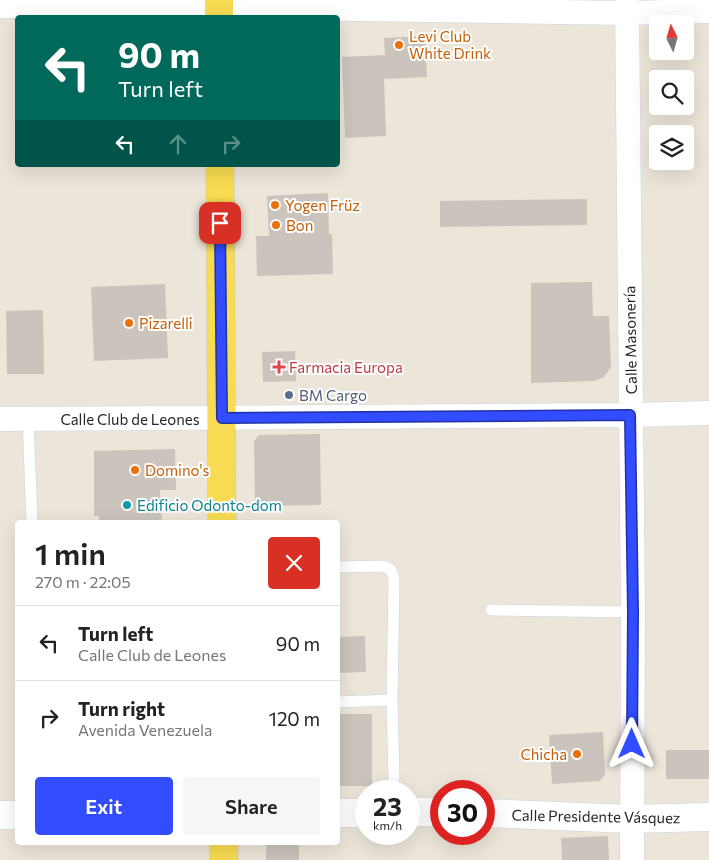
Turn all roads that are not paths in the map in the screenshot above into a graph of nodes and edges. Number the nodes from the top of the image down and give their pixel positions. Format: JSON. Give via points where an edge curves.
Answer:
{"nodes":[{"id":1,"x":0,"y":6,"type":"edge"},
{"id":2,"x":627,"y":7,"type":"edge"},
{"id":3,"x":219,"y":8,"type":"edge"},
{"id":4,"x":709,"y":11,"type":"edge"},
{"id":5,"x":220,"y":167,"type":"edge"},
{"id":6,"x":709,"y":413,"type":"edge"},
{"id":7,"x":630,"y":415,"type":"junction"},
{"id":8,"x":222,"y":418,"type":"junction"},
{"id":9,"x":0,"y":419,"type":"edge"},
{"id":10,"x":28,"y":419,"type":"junction"},
{"id":11,"x":32,"y":520,"type":"edge"},
{"id":12,"x":222,"y":520,"type":"edge"},
{"id":13,"x":340,"y":567,"type":"edge"},
{"id":14,"x":490,"y":610,"type":"dead end"},
{"id":15,"x":633,"y":612,"type":"junction"},
{"id":16,"x":392,"y":700,"type":"junction"},
{"id":17,"x":340,"y":702,"type":"edge"},
{"id":18,"x":394,"y":778,"type":"dead end"},
{"id":19,"x":355,"y":812,"type":"edge"},
{"id":20,"x":340,"y":813,"type":"edge"},
{"id":21,"x":495,"y":813,"type":"edge"},
{"id":22,"x":0,"y":815,"type":"edge"},
{"id":23,"x":15,"y":815,"type":"edge"},
{"id":24,"x":709,"y":817,"type":"edge"},
{"id":25,"x":631,"y":819,"type":"junction"},
{"id":26,"x":224,"y":845,"type":"edge"},
{"id":27,"x":224,"y":860,"type":"edge"},
{"id":28,"x":632,"y":860,"type":"edge"}],
"edges":[{"from":1,"to":3,"type":"street"},
{"from":2,"to":3,"type":"street"},
{"from":2,"to":4,"type":"street"},
{"from":2,"to":7,"type":"street","name":"Calle Masonería"},
{"from":5,"to":8,"type":"main road"},
{"from":6,"to":7,"type":"street","name":"Calle Club de Leones"},
{"from":7,"to":8,"type":"street","name":"Calle Club de Leones"},
{"from":7,"to":15,"type":"street","name":"Calle Masonería"},
{"from":8,"to":10,"type":"street","name":"Calle Club de Leones"},
{"from":8,"to":12,"type":"main road"},
{"from":9,"to":10,"type":"street","name":"Calle Club de Leones"},
{"from":10,"to":11,"type":"lane"},
{"from":13,"to":16,"type":"lane","via":[[383,566],[391,570],[394,579]]},
{"from":14,"to":15,"type":"lane"},
{"from":15,"to":25,"type":"street","name":"Calle Masonería"},
{"from":16,"to":17,"type":"lane"},
{"from":16,"to":18,"type":"lane"},
{"from":19,"to":20,"type":"street"},
{"from":21,"to":25,"type":"street","name":"Calle Presidente Vásquez"},
{"from":22,"to":23,"type":"street"},
{"from":24,"to":25,"type":"street","name":"Calle Presidente Vásquez"},
{"from":25,"to":28,"type":"street","name":"Calle Masonería"},
{"from":26,"to":27,"type":"main road"}]}
